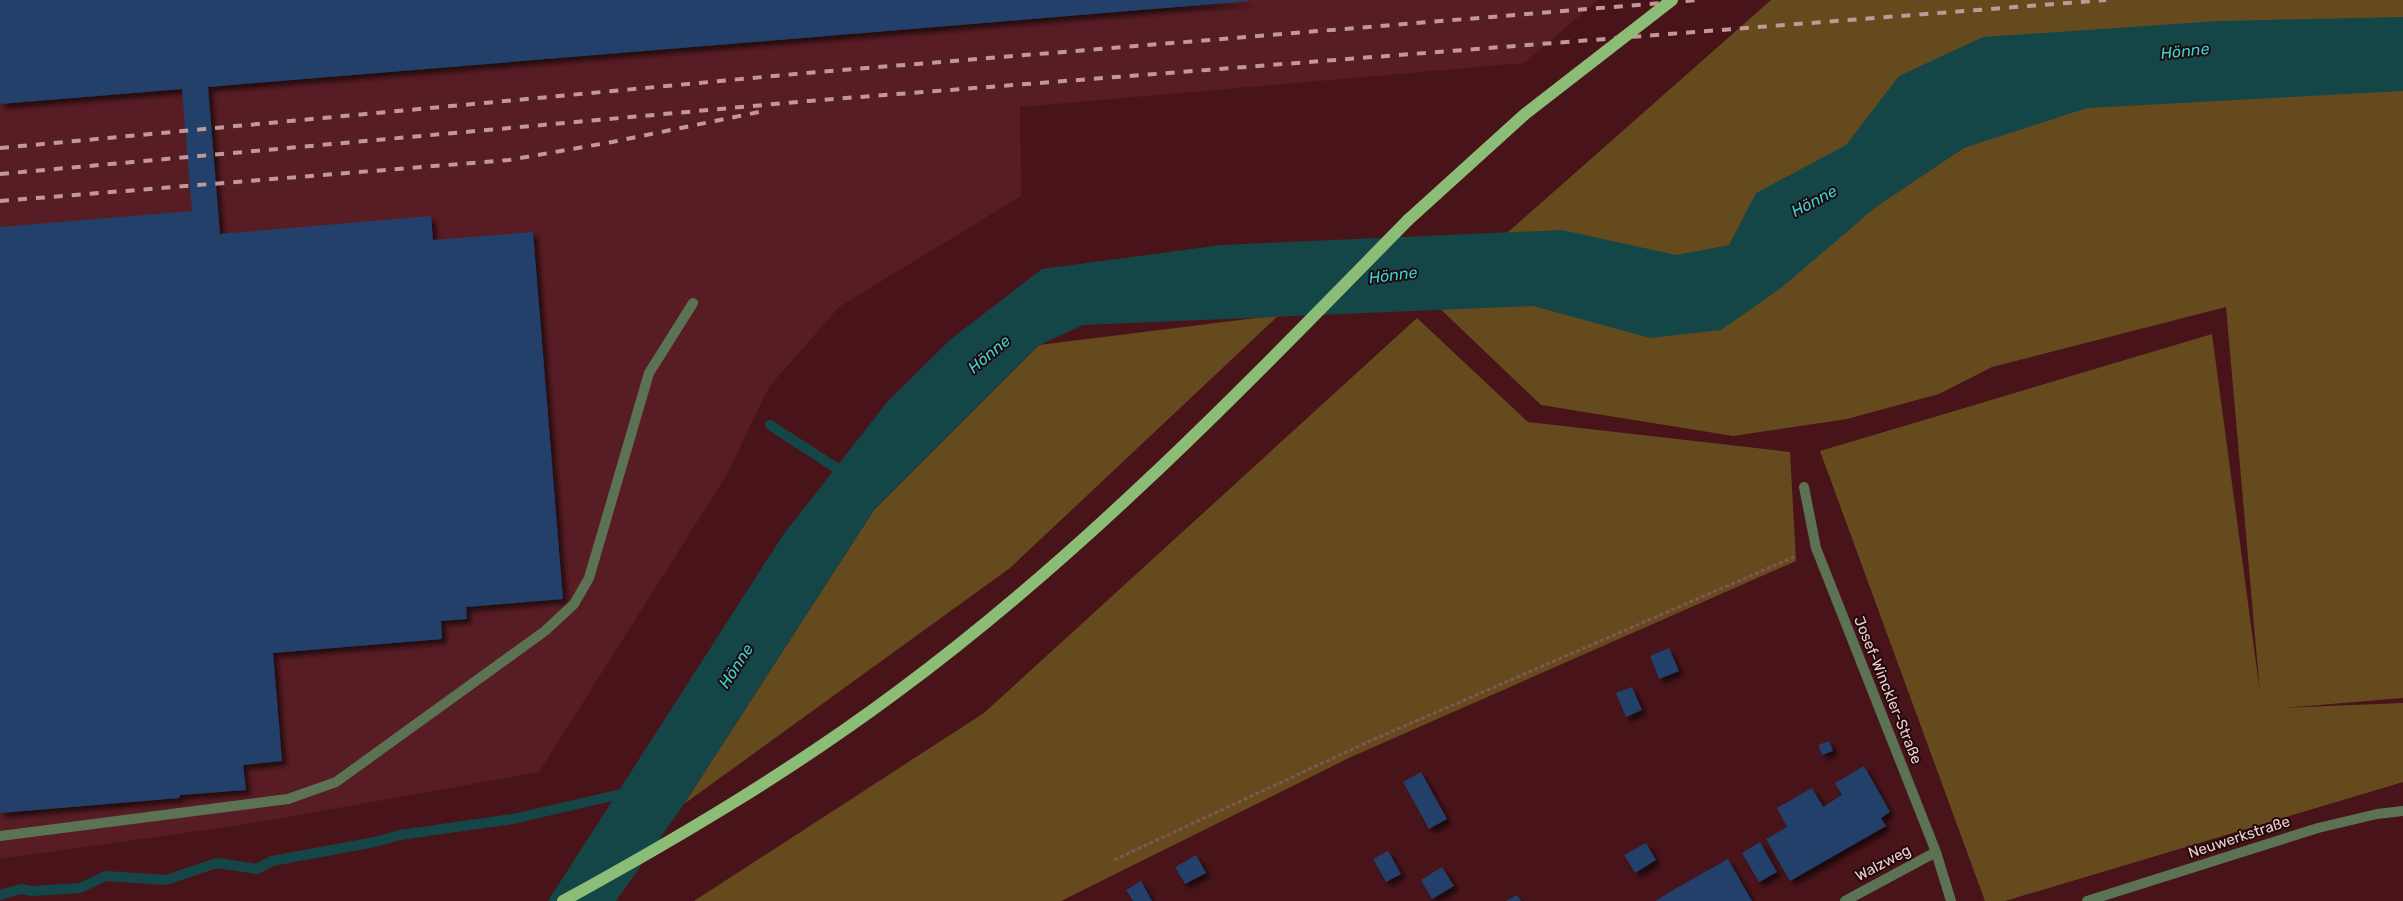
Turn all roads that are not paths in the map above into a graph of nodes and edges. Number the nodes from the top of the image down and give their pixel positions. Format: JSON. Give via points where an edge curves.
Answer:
{"nodes":[{"id":1,"x":1672,"y":0,"type":"edge"},
{"id":2,"x":693,"y":303,"type":"dead end"},
{"id":3,"x":1804,"y":487,"type":"dead end"},
{"id":4,"x":2403,"y":811,"type":"edge"},
{"id":5,"x":0,"y":836,"type":"edge"},
{"id":6,"x":1936,"y":852,"type":"junction"},
{"id":7,"x":563,"y":901,"type":"edge"},
{"id":8,"x":1845,"y":901,"type":"edge"},
{"id":9,"x":1952,"y":901,"type":"edge"},
{"id":10,"x":2087,"y":901,"type":"edge"}],
"edges":[{"from":1,"to":7,"type":"main road","bridge":true,"via":[[1525,114],[1416,214],[1176,454],[1021,593],[898,692],[768,782],[670,842]]},
{"from":2,"to":5,"type":"street","via":[[649,373],[588,578],[574,604],[544,631],[336,782],[288,799]]},
{"from":3,"to":6,"type":"street","name":"Josef-Winckler-Straße","via":[[1816,548]]},
{"from":4,"to":10,"type":"street","name":"Neuwerkstraße","via":[[2318,828]]},
{"from":6,"to":8,"type":"street","name":"Walzweg"},
{"from":6,"to":9,"type":"street","name":"Josef-Winckler-Straße"}]}
